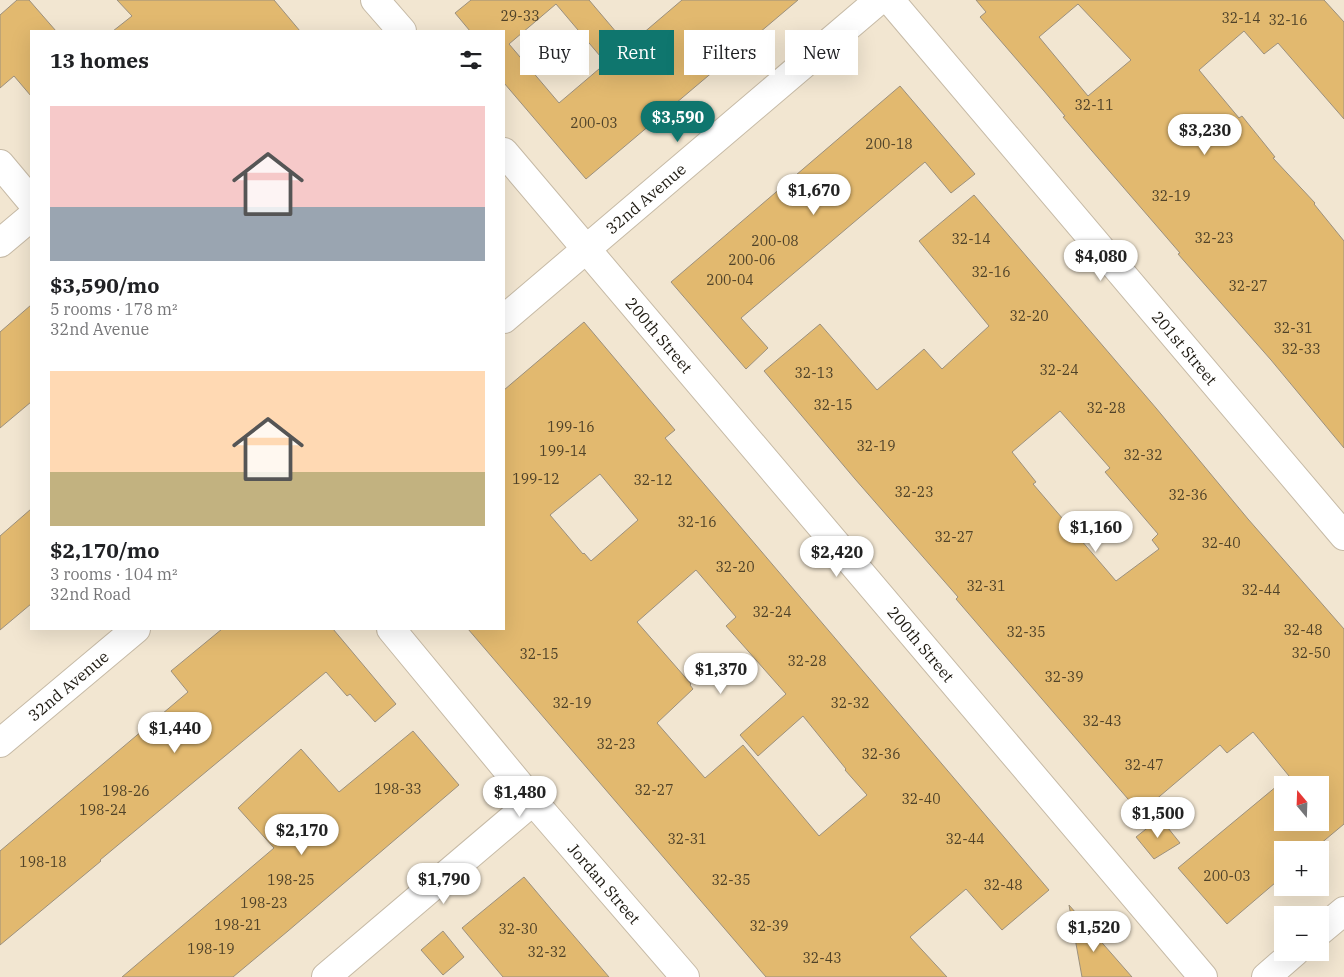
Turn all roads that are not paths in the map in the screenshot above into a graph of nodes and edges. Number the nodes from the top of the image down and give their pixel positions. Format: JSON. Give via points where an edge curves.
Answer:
{"nodes":[{"id":1,"x":375,"y":0,"type":"edge"},
{"id":2,"x":879,"y":0,"type":"edge"},
{"id":3,"x":890,"y":0,"type":"edge"},
{"id":4,"x":401,"y":30,"type":"edge"},
{"id":5,"x":505,"y":153,"type":"edge"},
{"id":6,"x":0,"y":164,"type":"edge"},
{"id":7,"x":30,"y":200,"type":"edge"},
{"id":8,"x":30,"y":218,"type":"edge"},
{"id":9,"x":0,"y":243,"type":"edge"},
{"id":10,"x":586,"y":249,"type":"junction"},
{"id":11,"x":505,"y":318,"type":"edge"},
{"id":12,"x":1344,"y":536,"type":"edge"},
{"id":13,"x":135,"y":630,"type":"edge"},
{"id":14,"x":392,"y":630,"type":"edge"},
{"id":15,"x":0,"y":743,"type":"edge"},
{"id":16,"x":534,"y":802,"type":"junction"},
{"id":17,"x":1344,"y":911,"type":"edge"},
{"id":18,"x":1329,"y":924,"type":"edge"},
{"id":19,"x":1284,"y":961,"type":"edge"},
{"id":20,"x":326,"y":977,"type":"edge"},
{"id":21,"x":685,"y":977,"type":"edge"},
{"id":22,"x":1203,"y":977,"type":"edge"},
{"id":23,"x":1266,"y":977,"type":"edge"}],
"edges":[{"from":1,"to":4,"type":"street"},
{"from":2,"to":10,"type":"street","name":"32nd Avenue"},
{"from":3,"to":12,"type":"street","name":"201st Street"},
{"from":5,"to":10,"type":"street","name":"200th Street"},
{"from":6,"to":7,"type":"street"},
{"from":8,"to":9,"type":"street"},
{"from":10,"to":11,"type":"street","name":"32nd Avenue"},
{"from":10,"to":22,"type":"street","name":"200th Street"},
{"from":13,"to":15,"type":"street","name":"32nd Avenue"},
{"from":14,"to":16,"type":"street","name":"Jordan Street"},
{"from":16,"to":20,"type":"street"},
{"from":16,"to":21,"type":"street","name":"Jordan Street"},
{"from":17,"to":18,"type":"street"},
{"from":19,"to":23,"type":"street"}]}
